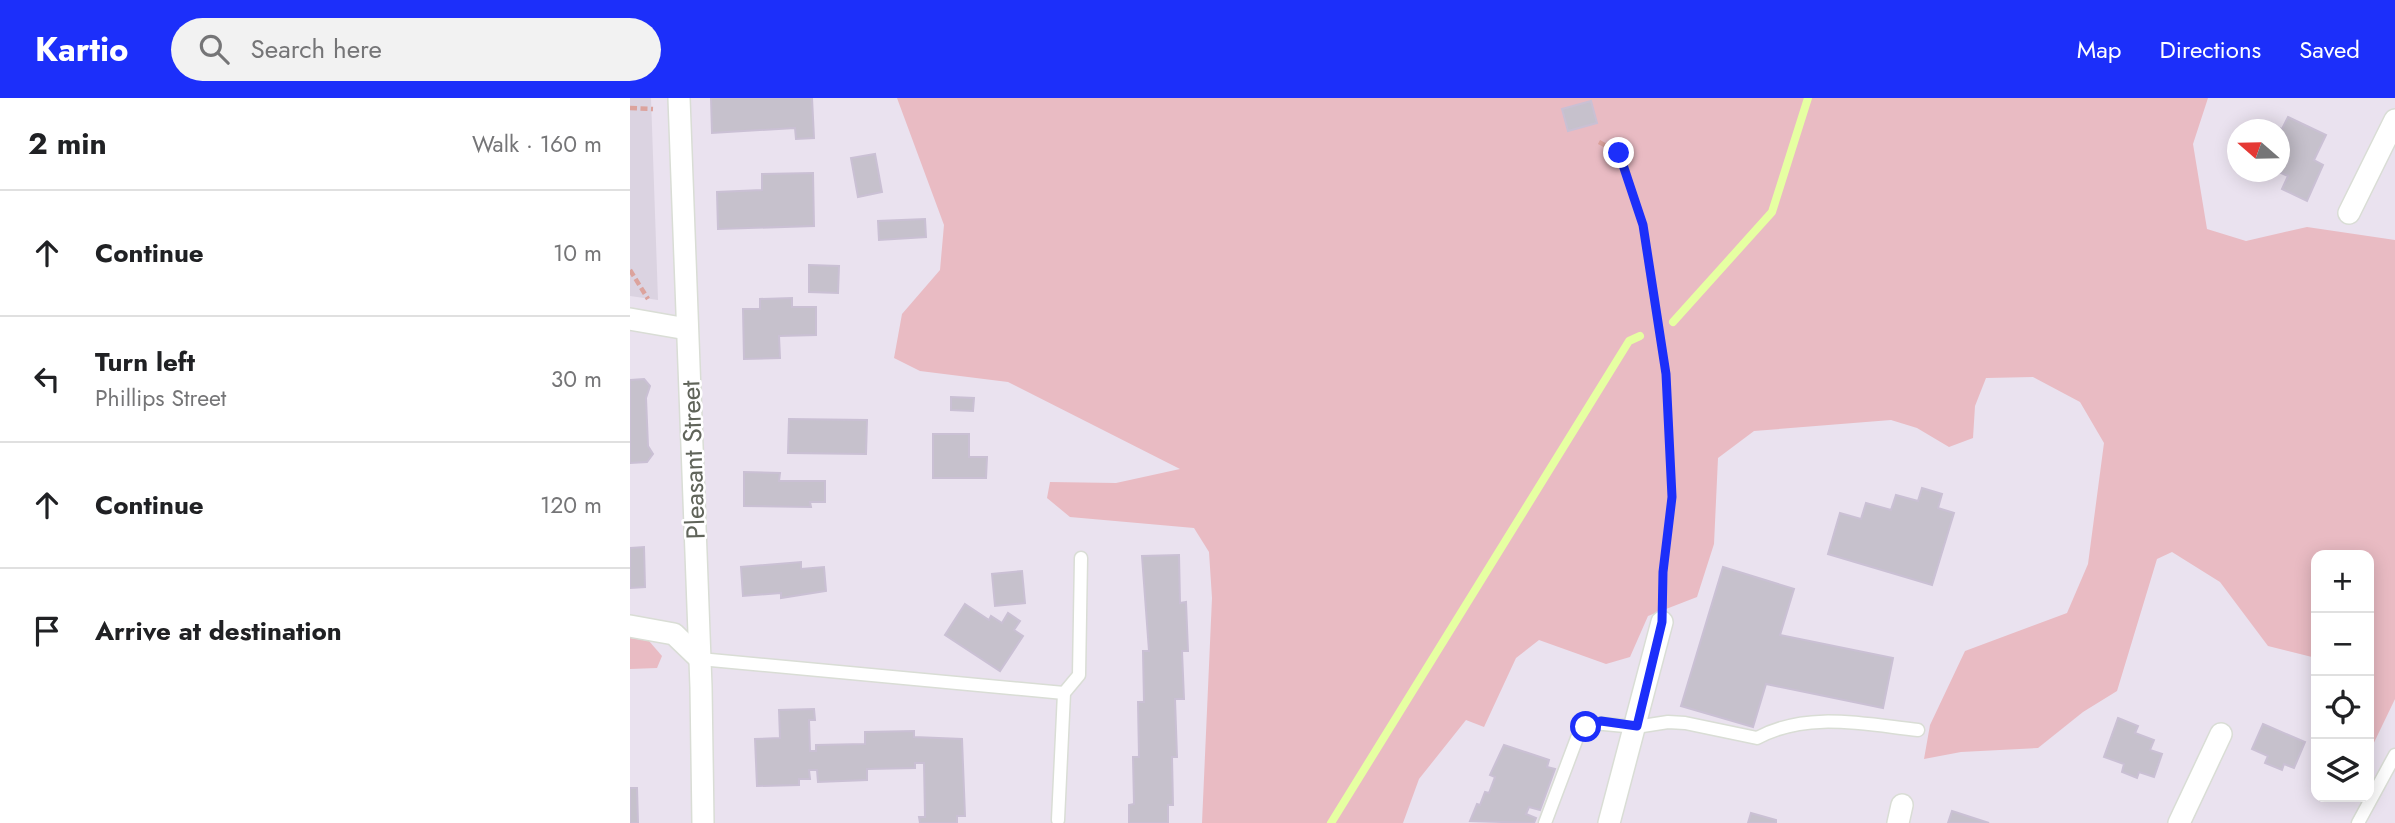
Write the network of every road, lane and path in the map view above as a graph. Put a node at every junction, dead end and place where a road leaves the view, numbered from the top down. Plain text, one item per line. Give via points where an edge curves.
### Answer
1 (679, 98) edge
2 (630, 108) edge
3 (653, 109) dead end
4 (2395, 120) edge
5 (1599, 142) dead end
6 (2350, 213) dead end
7 (630, 270) edge
8 (648, 300) dead end
9 (630, 318) edge
10 (687, 329) junction
11 (1080, 558) dead end
12 (1662, 622) joint
13 (630, 626) edge
14 (700, 659) junction
15 (1063, 693) junction
16 (1636, 727) junction
17 (1918, 730) dead end
18 (2221, 734) dead end
19 (2395, 755) edge
20 (1058, 820) dead end
21 (703, 823) edge
22 (1545, 823) edge
23 (1609, 823) edge
24 (2179, 823) edge
25 (2358, 823) edge

1 - 10 street, Pleasant Street
2 - 3 path
4 - 6 street
5 - 12 path via 1619,153 1627,169 1643,225 1666,374 1672,497
7 - 8 path
9 - 10 street
10 - 14 street, Pleasant Street
11 - 15 lane via 1079,675
12 - 16 street
13 - 14 street via 674,634
14 - 15 lane
14 - 21 street, Pleasant Street
15 - 20 lane
16 - 17 lane via 1685,723 1757,738 1802,721
16 - 22 lane via 1601,721 1586,727 1577,738
16 - 23 street
18 - 24 street
19 - 25 lane

